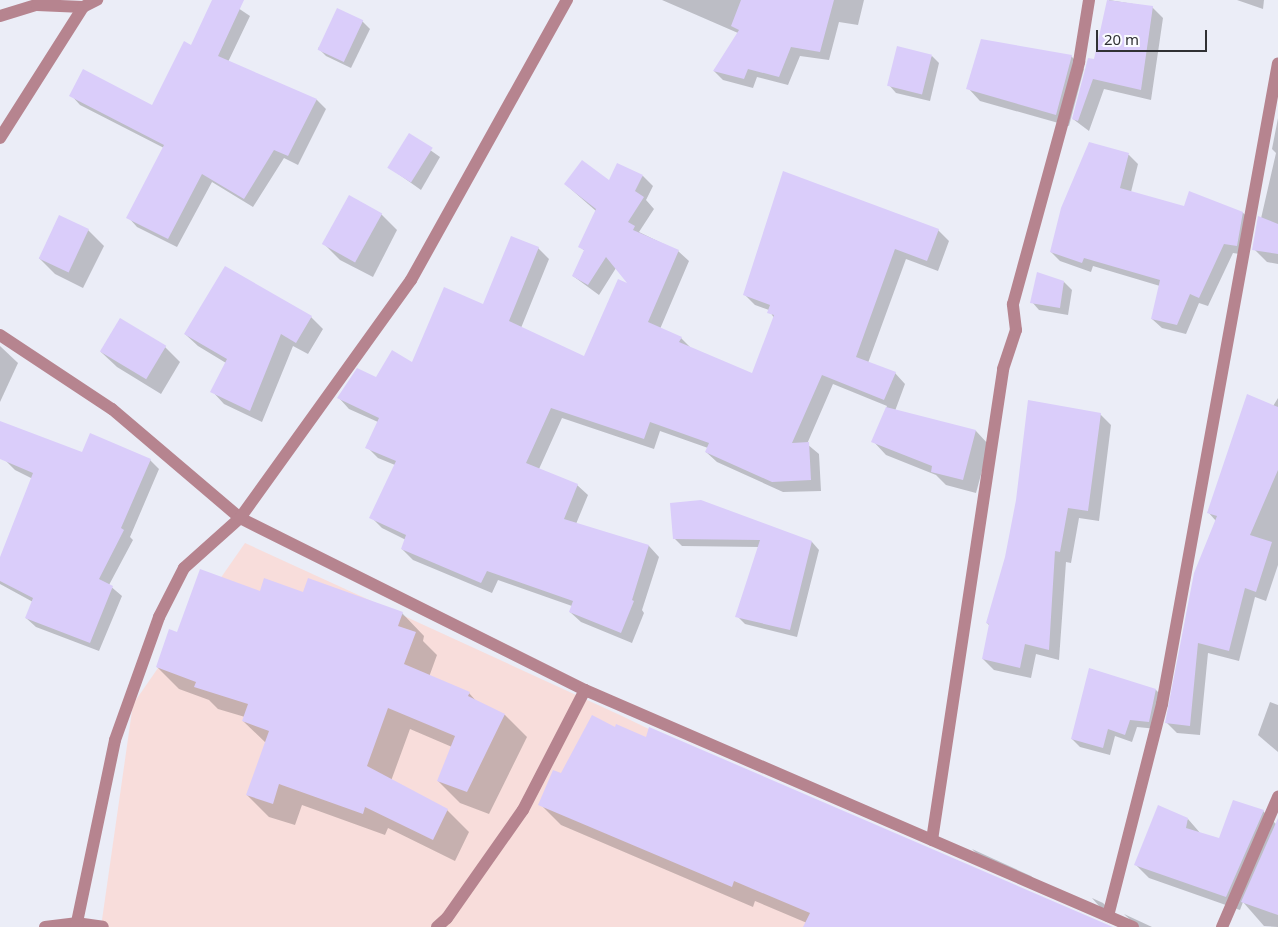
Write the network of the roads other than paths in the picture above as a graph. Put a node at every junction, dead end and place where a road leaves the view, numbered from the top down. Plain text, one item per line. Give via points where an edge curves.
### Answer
1 (97, 0) edge
2 (567, 0) edge
3 (1089, 0) edge
4 (34, 3) edge
5 (83, 7) junction
6 (0, 16) edge
7 (1278, 64) edge
8 (0, 138) edge
9 (0, 335) edge
10 (240, 518) junction
11 (585, 690) junction
12 (1278, 797) edge
13 (932, 840) junction
14 (1108, 916) junction
15 (76, 925) edge
16 (45, 927) edge
17 (103, 927) edge
18 (437, 927) edge
19 (1133, 927) edge
20 (1222, 927) edge

1 - 5 street
2 - 10 street via 411,280
3 - 13 street via 1079,62 1013,304 1016,330 1003,370
4 - 5 street
4 - 6 street
5 - 8 street
7 - 14 street via 1162,704
9 - 10 street via 112,409
10 - 11 street
10 - 15 street via 184,568 159,617 115,740
11 - 13 street
11 - 18 street via 523,810 447,918
12 - 20 street
13 - 14 street
14 - 19 street
15 - 16 street
15 - 17 street

